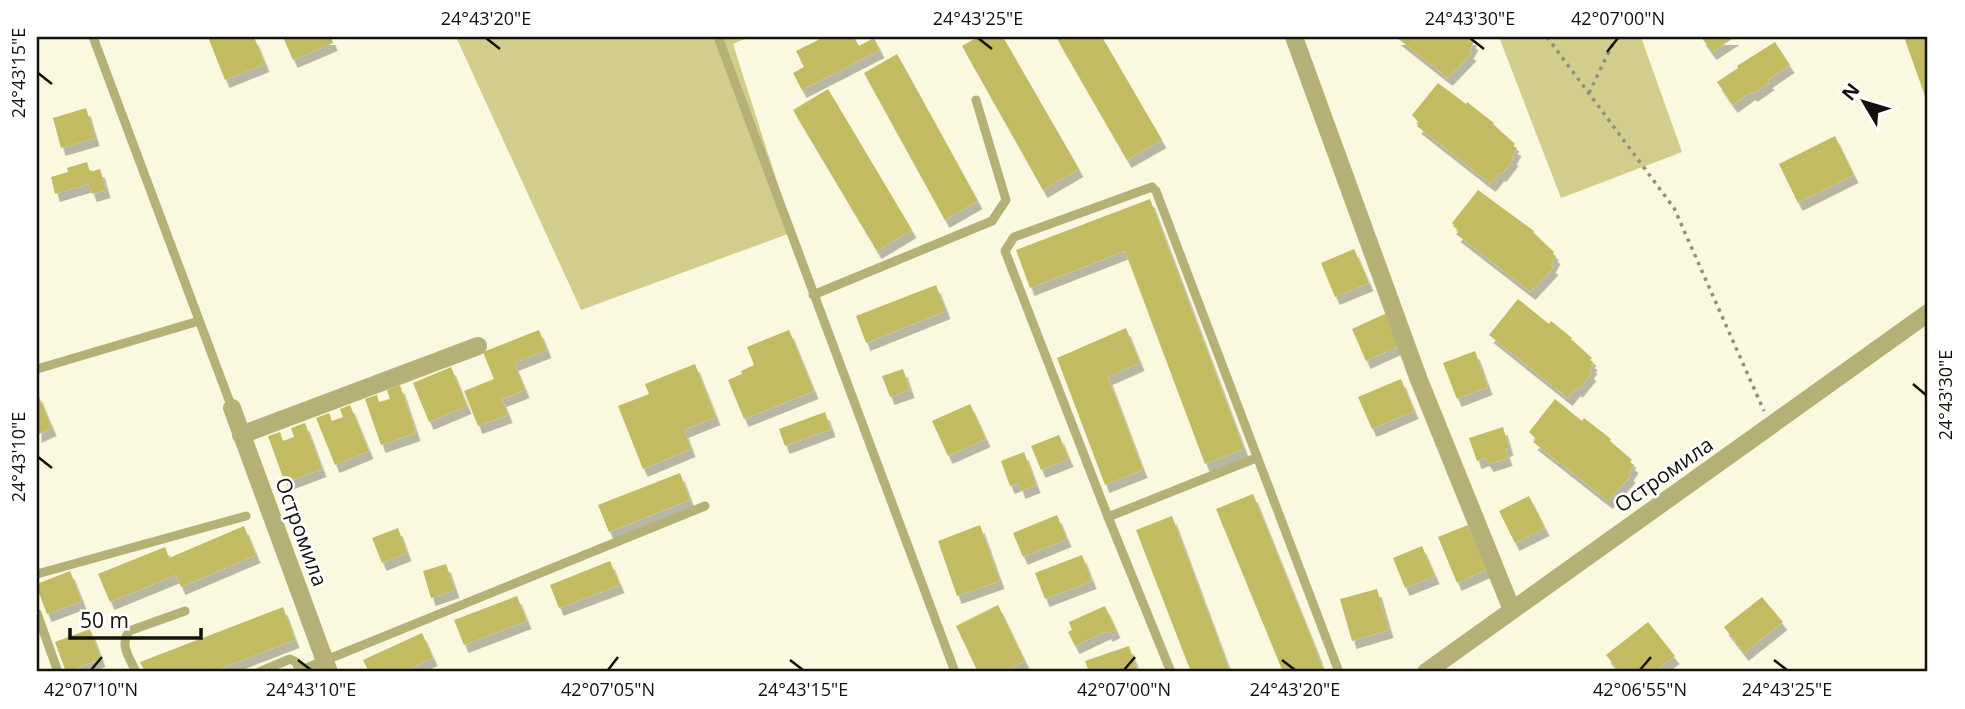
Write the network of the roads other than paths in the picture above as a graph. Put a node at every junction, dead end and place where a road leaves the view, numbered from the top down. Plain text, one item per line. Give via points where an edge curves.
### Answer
1 (93, 37) edge
2 (718, 37) edge
3 (1294, 37) edge
4 (976, 100) dead end
5 (813, 295) junction
6 (1928, 313) edge
7 (199, 321) junction
8 (478, 346) dead end
9 (37, 369) edge
10 (232, 408) joint
11 (241, 435) junction
12 (1256, 458) junction
13 (705, 506) dead end
14 (246, 516) dead end
15 (1108, 516) junction
16 (37, 574) edge
17 (1512, 610) junction
18 (185, 611) dead end
19 (37, 613) edge
20 (327, 666) edge
21 (58, 672) edge
22 (136, 672) edge
23 (259, 672) edge
24 (300, 672) edge
25 (955, 672) edge
26 (1171, 672) edge
27 (1339, 672) edge
28 (1426, 672) edge

1 - 7 lane
2 - 5 lane
3 - 17 street via 1419,380
4 - 5 lane via 1006,200 992,221
5 - 25 lane
6 - 17 street, Остромила
7 - 9 lane
7 - 10 lane
8 - 11 street
10 - 11 street, Остромила
11 - 20 street, Остромила
12 - 15 lane
12 - 15 lane via 1152,187 1014,237 1005,251
12 - 27 lane
13 - 20 lane
14 - 16 lane
15 - 26 lane
17 - 28 street, Остромила
18 - 22 lane via 130,631 124,644
19 - 21 lane
20 - 24 lane
23 - 24 lane via 290,659

